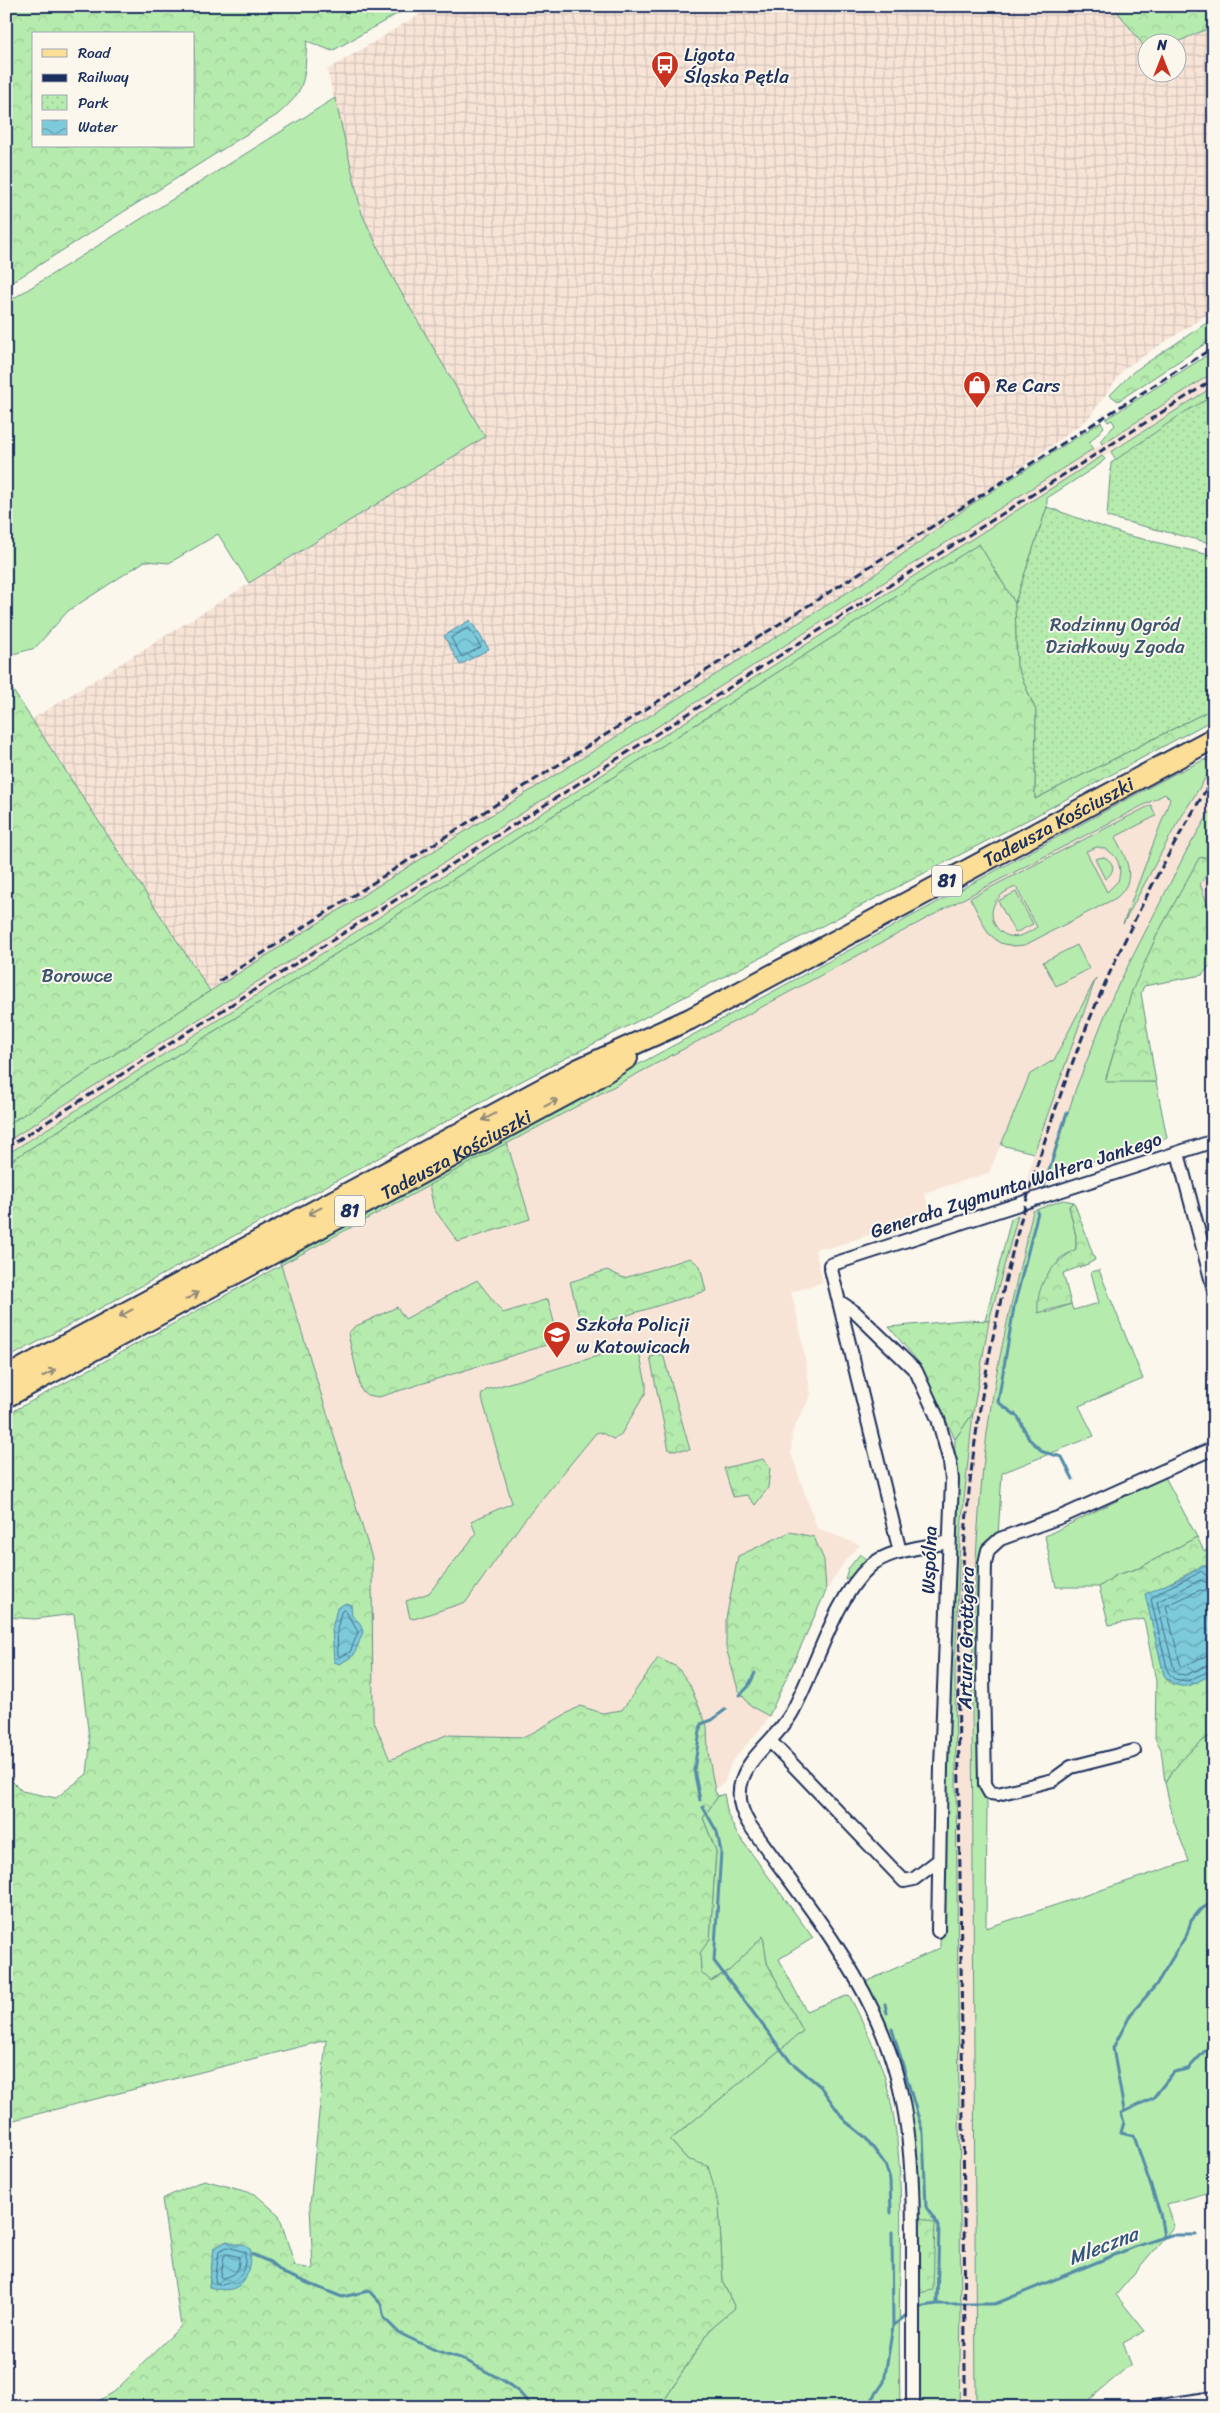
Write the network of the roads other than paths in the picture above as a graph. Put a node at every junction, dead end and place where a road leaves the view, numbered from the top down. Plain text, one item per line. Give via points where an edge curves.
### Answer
1 (1209, 741) edge
2 (690, 1019) junction
3 (1214, 1141) edge
4 (1178, 1153) junction
5 (830, 1265) joint
6 (1214, 1290) edge
7 (840, 1302) junction
8 (6, 1377) edge
9 (6, 1396) edge
10 (1214, 1448) edge
11 (948, 1542) junction
12 (900, 1552) junction
13 (771, 1742) junction
14 (1134, 1751) dead end
15 (939, 1860) junction
16 (938, 1931) dead end
17 (1214, 2398) edge
18 (913, 2407) edge
19 (1154, 2407) edge

1 - 2 main road, Tadeusza Kościuszki / 81
2 -> 8 main road, Tadeusza Kościuszki / 81 via 580,1068
9 -> 2 main road, Tadeusza Kościuszki / 81 via 588,1083
3 - 4 street, Generała Zygmunta Waltera Jankego
4 - 5 street, Generała Zygmunta Waltera Jankego
4 - 6 street
5 - 7 street, Wspólna
7 - 11 street, Wspólna via 856,1313 916,1371 938,1419 952,1480
7 - 12 street, Wspólna
10 - 14 street, Artura Grottgera via 1063,1516 1000,1539 988,1550 983,1674 985,1784 990,1793 998,1794 1053,1780 1071,1767
11 - 12 street
11 - 15 street, Wspólna
12 - 13 street, Wspólna via 876,1562 853,1588 792,1712
13 - 15 street via 904,1881 914,1879
13 - 18 street, Wspólna via 750,1765 740,1787 740,1801 746,1818 854,1976 892,2057 902,2094 911,2148
15 - 16 street, Wspólna
17 - 19 street

